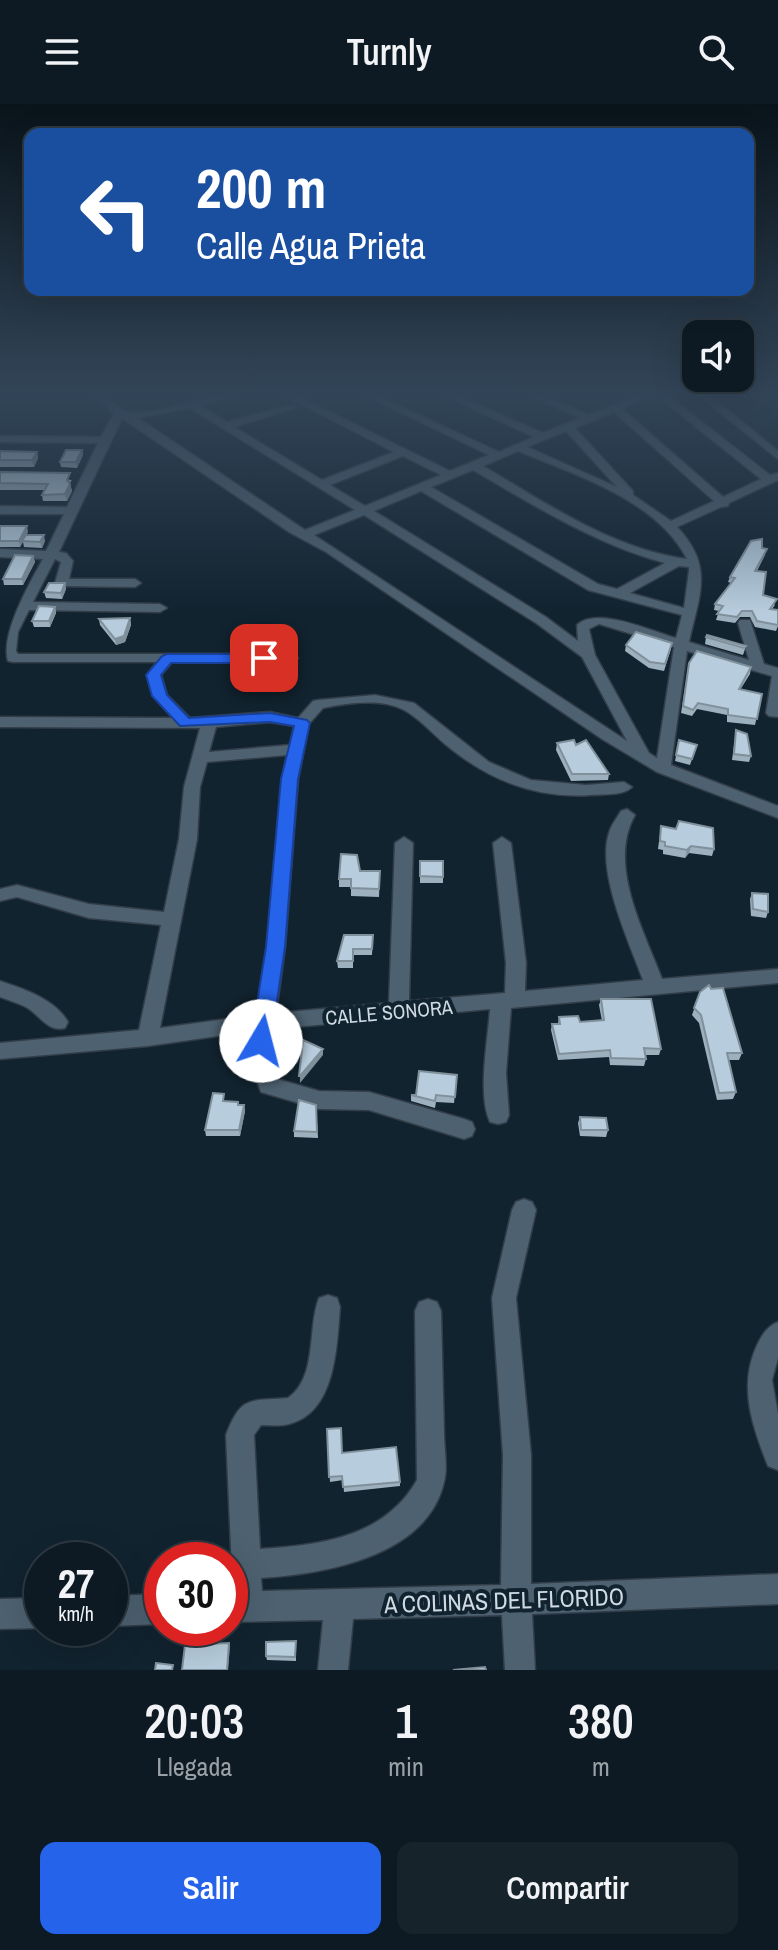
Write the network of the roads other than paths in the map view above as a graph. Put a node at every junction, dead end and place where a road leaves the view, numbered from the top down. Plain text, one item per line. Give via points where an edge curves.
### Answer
1 (86, 467) edge
2 (204, 467) edge
3 (294, 467) edge
4 (365, 467) edge
5 (434, 467) edge
6 (468, 467) edge
7 (477, 467) edge
8 (563, 467) edge
9 (605, 467) edge
10 (682, 467) edge
11 (449, 475) junction
12 (773, 478) edge
13 (322, 484) junction
14 (421, 486) junction
15 (634, 498) junction
16 (724, 504) junction
17 (363, 509) junction
18 (0, 510) edge
19 (72, 511) junction
20 (669, 526) junction
21 (304, 535) junction
22 (0, 553) edge
23 (51, 555) junction
24 (675, 563) junction
25 (695, 564) junction
26 (135, 583) dead end
27 (616, 595) junction
28 (24, 605) junction
29 (160, 608) dead end
30 (689, 613) junction
31 (745, 623) dead end
32 (681, 645) junction
33 (291, 658) dead end
34 (167, 659) junction
35 (590, 659) junction
36 (758, 667) junction
37 (778, 676) edge
38 (774, 713) dead end
39 (0, 722) edge
40 (185, 722) junction
41 (209, 723) junction
42 (302, 723) junction
43 (295, 749) junction
44 (642, 755) junction
45 (199, 758) junction
46 (663, 768) junction
47 (624, 787) dead end
48 (778, 812) edge
49 (627, 815) dead end
50 (404, 843) dead end
51 (502, 843) dead end
52 (0, 895) edge
53 (172, 919) junction
54 (778, 976) edge
55 (655, 986) junction
56 (0, 989) edge
57 (508, 1001) junction
58 (399, 1012) junction
59 (58, 1022) dead end
60 (263, 1022) junction
61 (148, 1038) junction
62 (0, 1051) edge
63 (498, 1115) dead end
64 (464, 1129) dead end
65 (524, 1210) dead end
66 (328, 1307) dead end
67 (428, 1311) dead end
68 (778, 1335) edge
69 (778, 1456) edge
70 (245, 1542) edge
71 (248, 1564) edge
72 (778, 1589) edge
73 (516, 1600) junction
74 (339, 1606) junction
75 (248, 1607) edge
76 (24, 1613) edge
77 (0, 1614) edge
78 (333, 1670) edge
79 (520, 1670) edge

1 - 19 street
2 - 21 street
3 - 13 street
4 - 13 street
5 - 11 street
6 - 11 street
7 - 24 street via 634,553
8 - 15 street
9 - 15 street
10 - 16 street
11 - 14 street
12 - 16 street
13 - 17 street
14 - 17 street
14 - 27 street via 551,565
15 - 20 street
16 - 20 street
17 - 21 street
17 - 35 street via 541,620
18 - 19 street
19 - 23 street
20 - 25 street
21 - 44 street
22 - 23 street
23 - 26 street via 67,561 61,583
23 - 28 street
24 - 25 street
24 - 27 street
25 - 30 street
27 - 30 street
28 - 29 street
28 - 34 street via 9,639 13,658
30 - 32 street
31 - 36 street
32 - 35 street via 608,621
32 - 36 street
32 - 46 street
33 - 34 street
34 - 40 street via 154,675 160,696
35 - 44 street
36 - 37 street
37 - 38 street
39 - 40 street
40 - 41 street
41 - 42 street via 270,717
41 - 45 street
42 - 43 street
42 - 47 street via 318,704 392,701 409,706 491,773 518,784 582,792
43 - 45 street
43 - 60 street via 276,947
44 - 46 street
45 - 53 street
46 - 48 street
49 - 55 street via 616,837 617,866
50 - 58 street
51 - 57 street via 516,963
52 - 53 street via 17,891 89,911
53 - 61 street
54 - 55 street, CALLE SONORA
55 - 57 street, CALLE SONORA
56 - 59 street via 34,1002
57 - 58 street, CALLE SONORA
57 - 63 street via 495,1073
58 - 60 street, CALLE SONORA
60 - 61 street, CALLE SONORA
60 - 64 street via 259,1059 269,1086 319,1100 369,1101
61 - 62 street, CALLE SONORA
65 - 73 street via 504,1298 517,1455
66 - 70 street via 322,1358 309,1399 292,1411 255,1412 240,1435
67 - 71 street via 431,1481 423,1502 410,1516 349,1553
68 - 69 street via 757,1372
72 - 73 street, A COLINAS DEL FLORIDO
73 - 74 street, A COLINAS DEL FLORIDO
73 - 79 street
74 - 75 street, A COLINAS DEL FLORIDO
74 - 78 street
76 - 77 street

